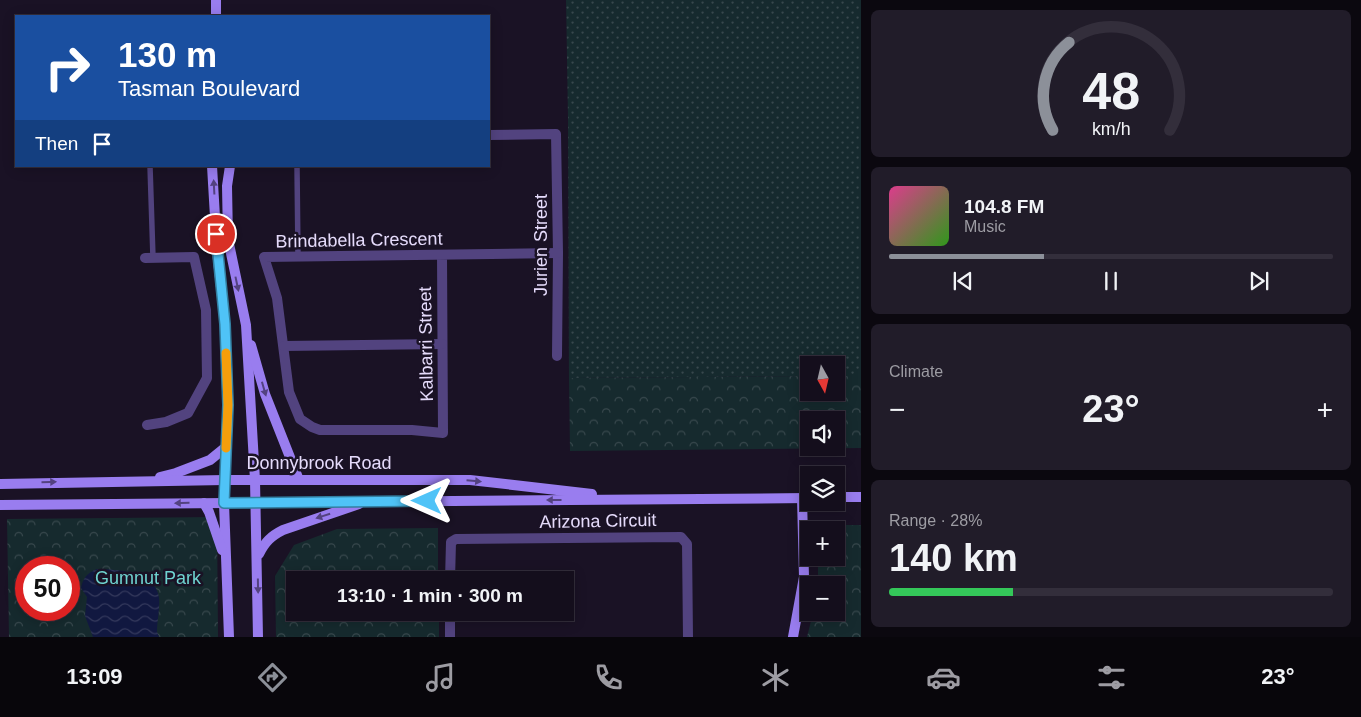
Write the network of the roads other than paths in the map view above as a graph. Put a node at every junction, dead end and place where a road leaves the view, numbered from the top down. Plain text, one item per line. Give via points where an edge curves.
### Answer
1 (216, 0) edge
2 (216, 15) edge
3 (490, 135) edge
4 (150, 167) edge
5 (212, 167) edge
6 (230, 167) edge
7 (297, 167) edge
8 (558, 253) junction
9 (442, 255) junction
10 (298, 257) junction
11 (149, 258) joint
12 (246, 325) junction
13 (442, 344) junction
14 (284, 346) junction
15 (557, 356) dead end
16 (147, 425) dead end
17 (443, 433) joint
18 (226, 447) junction
19 (225, 480) junction
20 (255, 480) junction
21 (299, 480) junction
22 (145, 481) junction
23 (0, 484) edge
24 (861, 497) edge
25 (800, 498) edge
26 (845, 498) edge
27 (638, 499) junction
28 (369, 501) junction
29 (256, 502) junction
30 (204, 503) junction
31 (224, 503) junction
32 (0, 505) edge
33 (806, 511) edge
34 (258, 557) junction
35 (225, 561) junction
36 (450, 571) edge
37 (450, 621) edge
38 (229, 637) edge
39 (258, 637) edge
40 (450, 637) edge
41 (688, 637) edge
42 (793, 637) edge

1 - 2 main road
3 - 8 street, Jurien Street via 556,134
4 - 11 lane
18 -> 5 main road via 225,324
6 -> 12 main road via 228,239
7 - 10 lane
8 - 9 street, Brindabella Crescent
8 - 15 street, Jurien Street
9 - 10 street, Brindabella Crescent
9 - 13 street, Kalbarri Street
10 - 14 street, Brindabella Crescent via 264,257 277,298
11 - 16 street via 194,257 206,310 207,378 188,413
12 - 20 main road
12 -> 21 main road via 265,394
13 - 14 street
13 - 17 street, Kalbarri Street
14 - 17 street, Brindabella Crescent via 289,392 300,419 312,428
18 - 19 main road
18 - 22 main road via 210,460
19 - 20 main road, Donnybrook Road
19 - 22 main road, Donnybrook Road
19 - 31 main road
20 - 21 main road, Donnybrook Road
20 - 29 main road
21 -> 27 main road, Donnybrook Road via 470,480
23 -> 22 main road, Donnybrook Road
24 - 26 main road
25 - 27 main road, Donnybrook Road
27 -> 28 main road, Donnybrook Road
28 - 29 main road, Donnybrook Road
28 -> 34 main road via 282,530 264,544
29 - 31 main road, Donnybrook Road
29 - 34 main road
30 - 31 main road, Donnybrook Road
30 -> 32 main road, Donnybrook Road
30 - 35 main road
31 - 35 main road
33 - 42 main road via 804,578
34 -> 39 main road
35 - 38 main road
36 - 41 street, Arizona Circuit via 451,542 456,539 681,537 687,544
37 - 40 street

